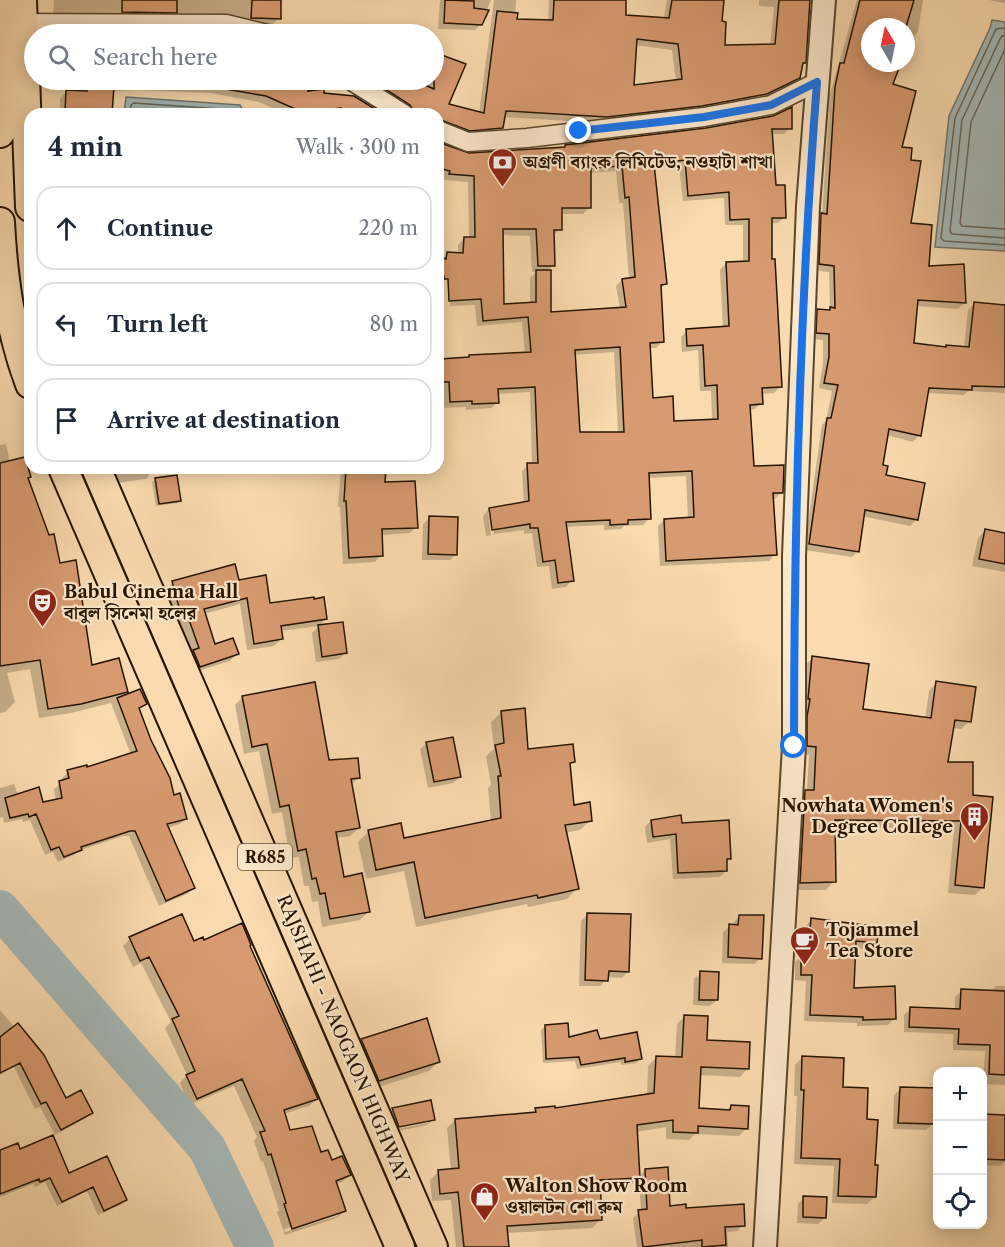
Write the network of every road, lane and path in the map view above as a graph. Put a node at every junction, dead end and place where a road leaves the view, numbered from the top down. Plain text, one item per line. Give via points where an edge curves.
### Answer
1 (824, 0) edge
2 (15, 12) edge
3 (226, 24) edge
4 (817, 82) junction
5 (366, 90) edge
6 (394, 108) edge
7 (24, 129) edge
8 (444, 132) edge
9 (0, 134) edge
10 (0, 222) edge
11 (24, 368) edge
12 (66, 474) edge
13 (99, 474) edge
14 (400, 1247) edge
15 (433, 1247) edge
16 (765, 1247) edge

1 - 4 street
2 - 3 street
2 - 7 main road
2 - 9 main road
4 - 8 street via 771,105 704,117 468,142
4 - 16 street via 794,556 794,746
5 - 6 street
10 - 11 main road via 3,272
12 - 14 main road, RAJSHAHI - NAOGAON HIGHWAY / R685
13 - 15 main road, RAJSHAHI - NAOGAON HIGHWAY / R685

